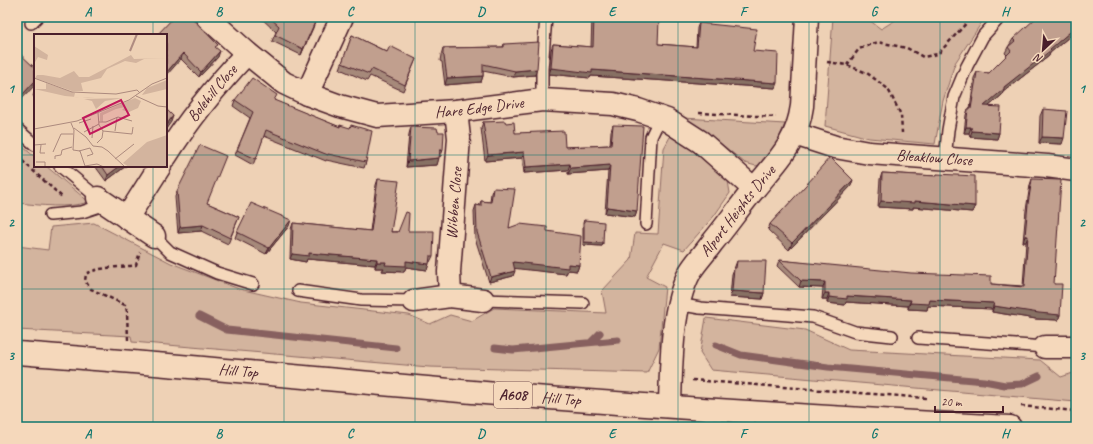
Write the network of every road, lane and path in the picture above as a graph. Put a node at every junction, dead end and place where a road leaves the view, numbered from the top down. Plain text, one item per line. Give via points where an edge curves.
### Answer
1 (207, 17) edge
2 (342, 17) edge
3 (546, 17) edge
4 (807, 17) edge
5 (972, 17) edge
6 (1000, 17) edge
7 (247, 53) junction
8 (827, 61) dead end
9 (847, 65) junction
10 (307, 94) junction
11 (542, 100) junction
12 (802, 106) junction
13 (456, 111) junction
14 (696, 112) dead end
15 (660, 118) junction
16 (17, 129) edge
17 (795, 134) junction
18 (34, 144) edge
19 (167, 154) edge
20 (17, 156) edge
21 (901, 156) junction
22 (945, 159) junction
23 (61, 167) edge
24 (159, 167) edge
25 (1076, 170) edge
26 (754, 189) junction
27 (102, 201) junction
28 (70, 213) junction
29 (50, 214) dead end
30 (127, 218) junction
31 (646, 224) dead end
32 (154, 236) junction
33 (253, 284) dead end
34 (298, 291) dead end
35 (450, 296) junction
36 (483, 300) joint
37 (414, 301) joint
38 (583, 304) dead end
39 (678, 304) junction
40 (892, 336) dead end
41 (918, 338) dead end
42 (1045, 347) joint
43 (1076, 347) edge
44 (17, 353) edge
45 (128, 361) junction
46 (720, 382) dead end
47 (929, 398) dead end
48 (670, 406) junction
49 (1014, 406) dead end
50 (1076, 411) edge
51 (1010, 427) edge

1 - 7 street, Hare Edge Drive
2 - 10 street
3 - 11 lane
4 - 12 street, Alport Heights Drive
5 - 9 path via 938,54 923,57 907,48 878,42 859,50
6 - 22 lane via 982,36 954,98
7 - 10 street, Hare Edge Drive via 284,83
7 - 19 street, Bolehill Close via 214,89
8 - 9 path
9 - 21 path via 867,73 888,89 901,116
10 - 13 street, Hare Edge Drive via 377,116
11 - 13 street, Hare Edge Drive
11 - 15 street, Hare Edge Drive via 613,104
12 - 14 path via 784,105 775,117
12 - 17 street, Alport Heights Drive
13 - 35 street, Wibben Close via 459,138 448,272
15 - 26 street, Hare Edge Drive via 701,142
15 - 31 lane via 651,137
16 - 18 lane
17 - 21 street, Bleaklow Close via 835,147
17 - 26 street, Alport Heights Drive via 784,154
20 - 28 path via 66,200
21 - 22 street, Bleaklow Close
22 - 25 street, Bleaklow Close
23 - 27 lane
24 - 30 street
26 - 39 street, Alport Heights Drive via 690,272
27 - 28 lane via 82,212
27 - 30 street
28 - 29 lane
30 - 32 street
32 - 33 lane via 170,252 218,273
32 - 45 path via 140,251 136,265 94,269 86,274 85,281 91,289 125,306 128,318
34 - 37 lane via 361,300
35 - 36 street
35 - 37 street
36 - 38 lane
39 - 40 lane via 813,317 855,332
39 - 48 street, Alport Heights Drive
41 - 42 lane
42 - 43 street
44 - 45 street, Hill Top / A608
45 - 48 street, Hill Top / A608 via 441,389
46 - 47 path
48 - 51 street, Hill Top / A608
49 - 50 path

